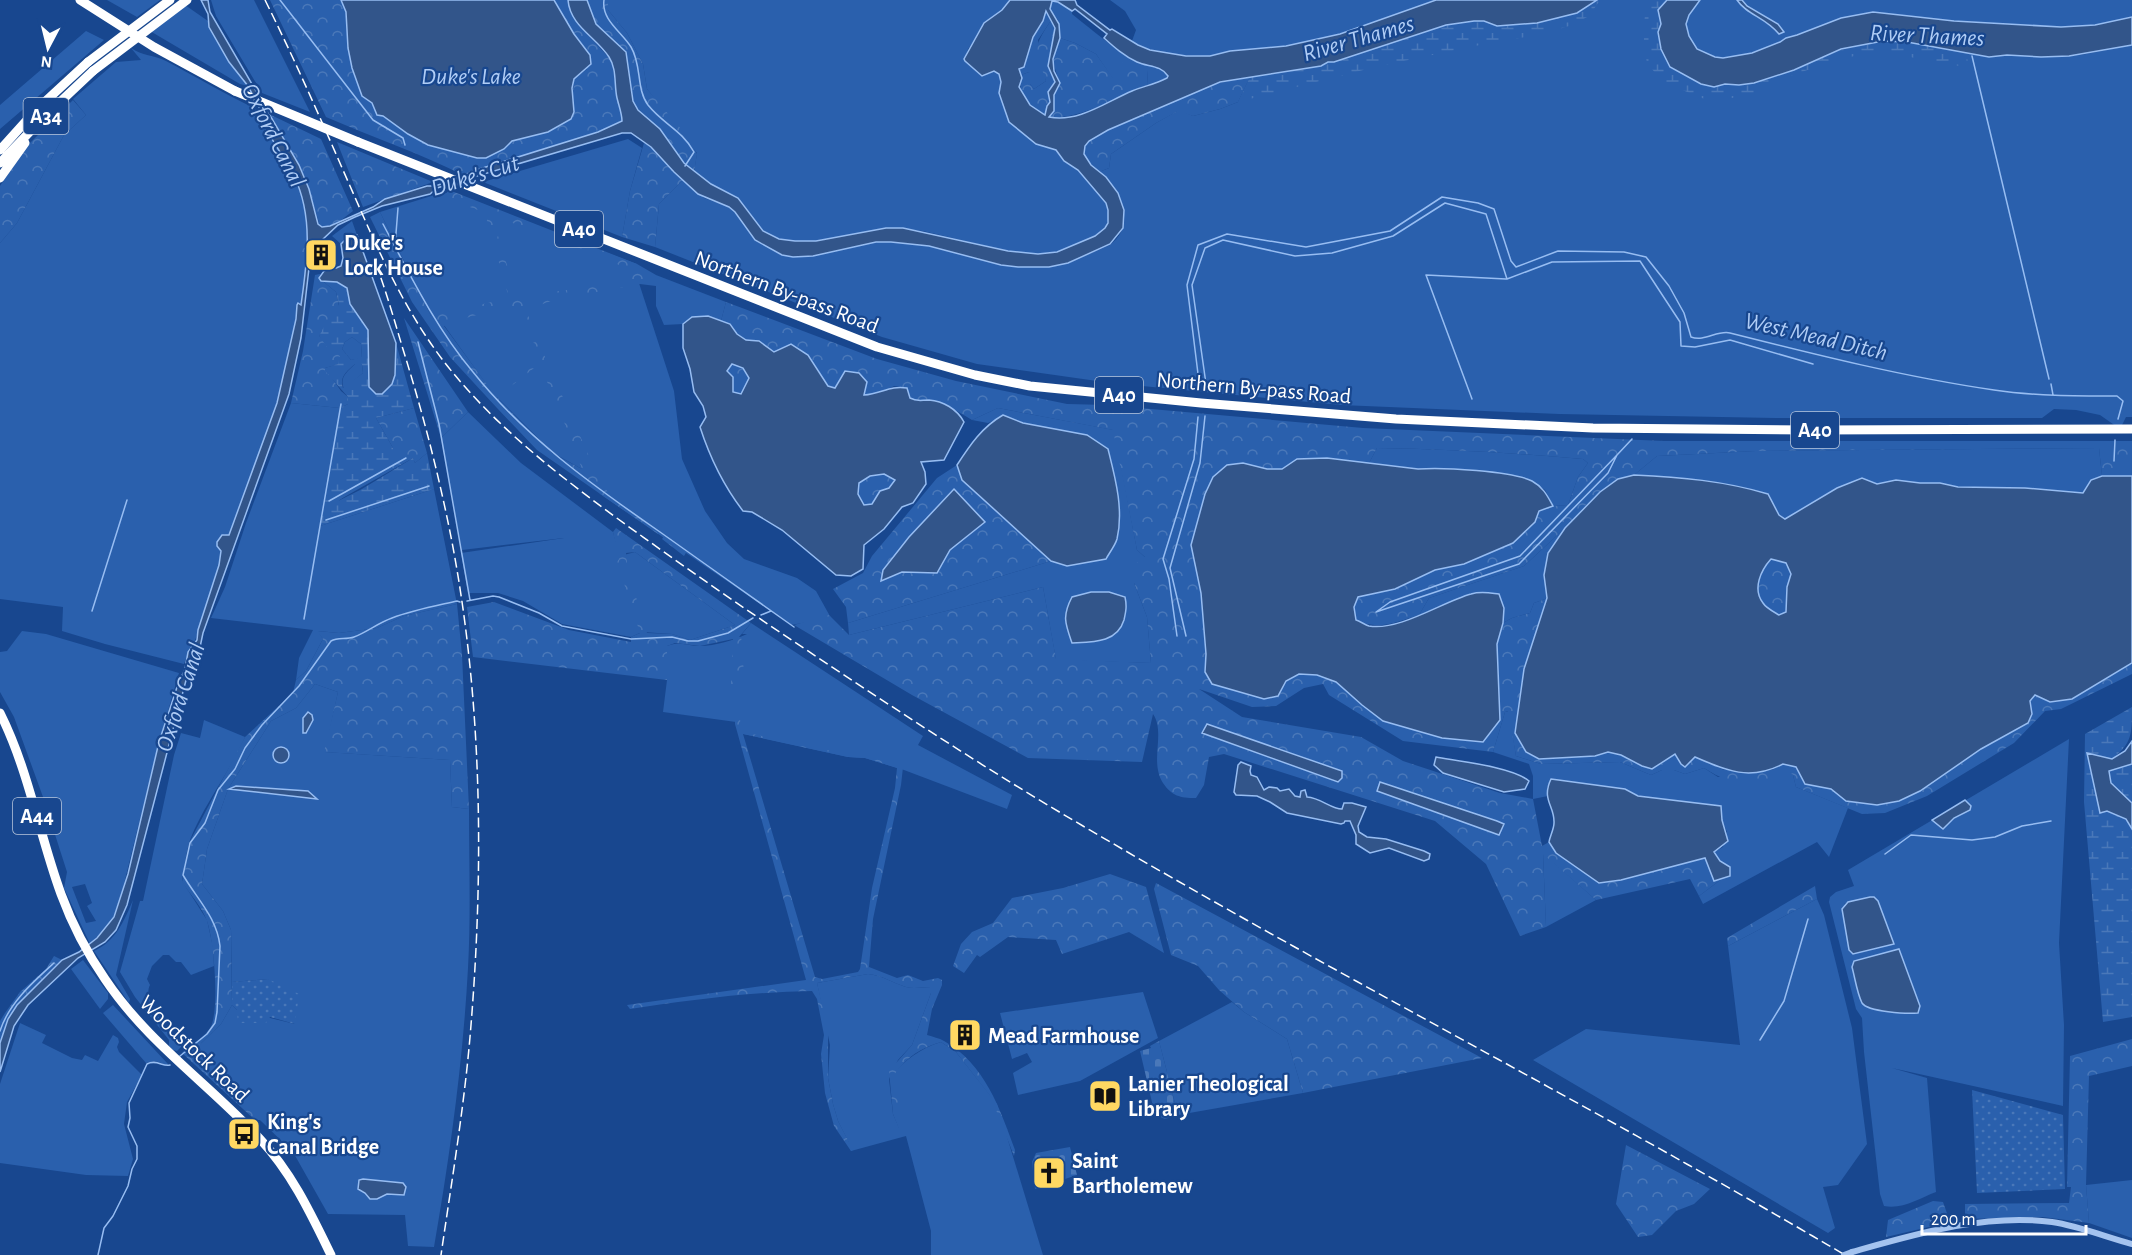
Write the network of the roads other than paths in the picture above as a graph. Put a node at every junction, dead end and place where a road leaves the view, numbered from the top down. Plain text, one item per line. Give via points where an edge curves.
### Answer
1 (80, 0) edge
2 (170, 0) edge
3 (187, 0) edge
4 (91, 66) junction
5 (36, 110) junction
6 (42, 119) junction
7 (0, 140) edge
8 (0, 150) edge
9 (0, 163) edge
10 (0, 178) edge
11 (2132, 429) edge
12 (0, 713) edge
13 (2132, 1244) edge
14 (331, 1255) edge
15 (1844, 1255) edge

1 - 11 highway, Northern By-pass Road / A40, bridge via 154,47 235,91 877,348 975,375 1030,386 1189,402 1396,419 1581,428
2 - 4 highway, A34, bridge
3 - 4 highway, A34, bridge
4 - 5 highway, A34
4 - 6 highway, A34
5 - 7 highway
5 - 8 highway, A34
6 - 9 highway, A34
6 - 10 highway
12 - 14 highway, Woodstock Road / A44 via 26,778 60,892 91,958 148,1034 241,1120 280,1163 308,1207
13 - 15 street, bridge via 2053,1222 2024,1220 1916,1234

